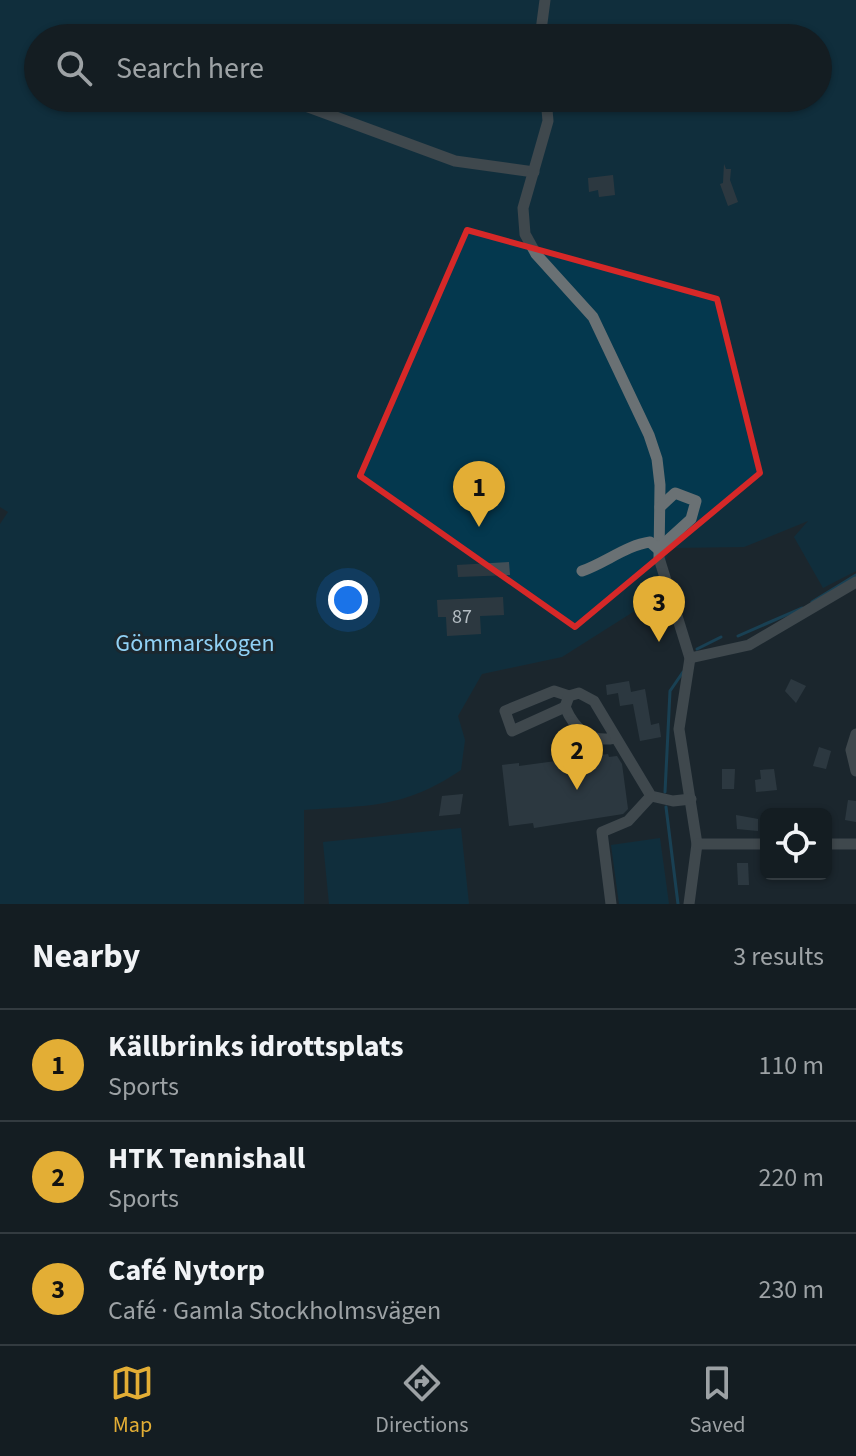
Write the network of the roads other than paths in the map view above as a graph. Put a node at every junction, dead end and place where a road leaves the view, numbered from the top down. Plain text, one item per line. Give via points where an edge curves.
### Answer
1 (545, 0) edge
2 (542, 24) edge
3 (322, 112) edge
4 (547, 112) edge
5 (534, 172) junction
6 (659, 508) junction
7 (658, 549) junction
8 (582, 571) dead end
9 (856, 582) edge
10 (690, 658) junction
11 (567, 701) junction
12 (856, 734) edge
13 (615, 738) junction
14 (856, 771) edge
15 (651, 796) junction
16 (691, 799) junction
17 (697, 844) junction
18 (760, 844) edge
19 (832, 844) edge
20 (856, 844) edge
21 (611, 904) edge
22 (689, 904) edge

1 - 2 street
3 - 5 street via 455,161
4 - 5 street
5 - 6 street via 523,208 525,234 536,254 586,307 605,340 654,448
6 - 7 street
6 - 7 street via 675,493 696,501 691,519
7 - 8 street via 650,542 640,543
7 - 10 street
9 - 10 street via 749,645
10 - 16 street via 679,729
11 - 11 street via 554,691 505,711 512,731
11 - 13 street via 592,740
11 - 13 street via 579,693 594,701
12 - 14 street via 851,750
13 - 15 street
15 - 16 street
15 - 21 street via 628,821 602,832
16 - 17 street
17 - 18 street
17 - 22 street
19 - 20 street

